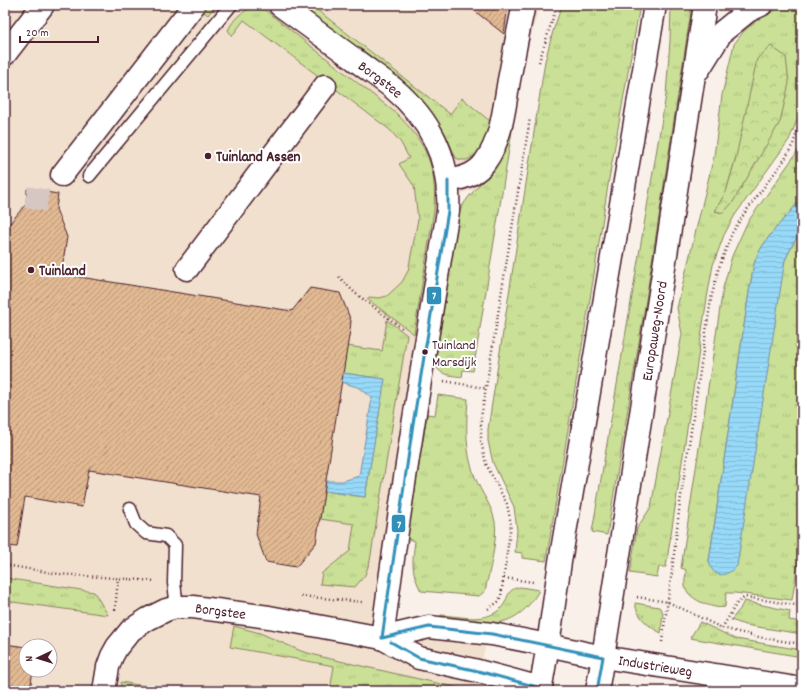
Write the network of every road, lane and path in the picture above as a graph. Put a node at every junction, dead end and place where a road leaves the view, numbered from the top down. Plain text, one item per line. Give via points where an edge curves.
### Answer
1 (43, 5) edge
2 (194, 5) edge
3 (231, 5) edge
4 (280, 5) edge
5 (524, 5) edge
6 (558, 5) edge
7 (655, 5) edge
8 (705, 5) edge
9 (761, 5) edge
10 (5, 54) edge
11 (538, 66) dead end
12 (694, 77) junction
13 (325, 86) dead end
14 (530, 113) dead end
15 (802, 118) edge
16 (62, 175) dead end
17 (89, 176) dead end
18 (448, 181) junction
19 (187, 269) dead end
20 (339, 277) dead end
21 (426, 345) junction
22 (420, 377) junction
23 (485, 388) junction
24 (130, 509) dead end
25 (5, 565) edge
26 (504, 578) junction
27 (174, 583) junction
28 (556, 585) junction
29 (613, 593) junction
30 (300, 596) dead end
31 (668, 602) junction
32 (386, 604) junction
33 (802, 606) edge
34 (177, 607) junction
35 (483, 610) dead end
36 (722, 628) junction
37 (382, 638) junction
38 (802, 644) edge
39 (548, 645) junction
40 (603, 657) junction
41 (802, 689) edge
42 (544, 690) edge
43 (104, 691) edge
44 (597, 691) edge

1 - 10 street
2 - 16 street
3 - 17 lane
4 - 18 street, Borgstee via 393,89 417,112 434,137
5 - 18 street via 500,127 492,150 484,164 470,174
6 - 11 path
7 - 28 street
8 - 12 street, Europaweg-Noord
9 - 12 street via 748,11 722,32
12 - 29 street, Europaweg-Noord
13 - 19 street
14 - 23 path
15 - 31 path via 785,159 732,233 718,270 711,299 680,503
18 - 21 street, Borgstee via 448,211
20 - 21 path via 355,293
21 - 22 street, Borgstee
22 - 23 path
22 - 32 street, Borgstee
23 - 26 path via 481,441 486,464 507,504 511,524
24 - 27 lane via 136,524 146,533 166,536 175,545
25 - 27 path via 59,574
26 - 28 path
26 - 35 path via 498,602
27 - 34 lane
28 - 39 street
29 - 31 path
29 - 40 street, Europaweg-Noord
30 - 32 path
31 - 36 path
32 - 37 street, Borgstee
33 - 36 path via 745,597 737,603
34 - 37 street, Borgstee via 269,617
34 - 43 street, Borgstee via 166,610 131,630 112,656
36 - 38 path
37 - 39 street, Borgstee via 429,627 492,634
37 - 42 street, Borgstee via 419,658 478,671
39 - 40 street
39 - 42 street
40 - 41 street, Industrieweg
40 - 44 street, Europaweg-Noord

